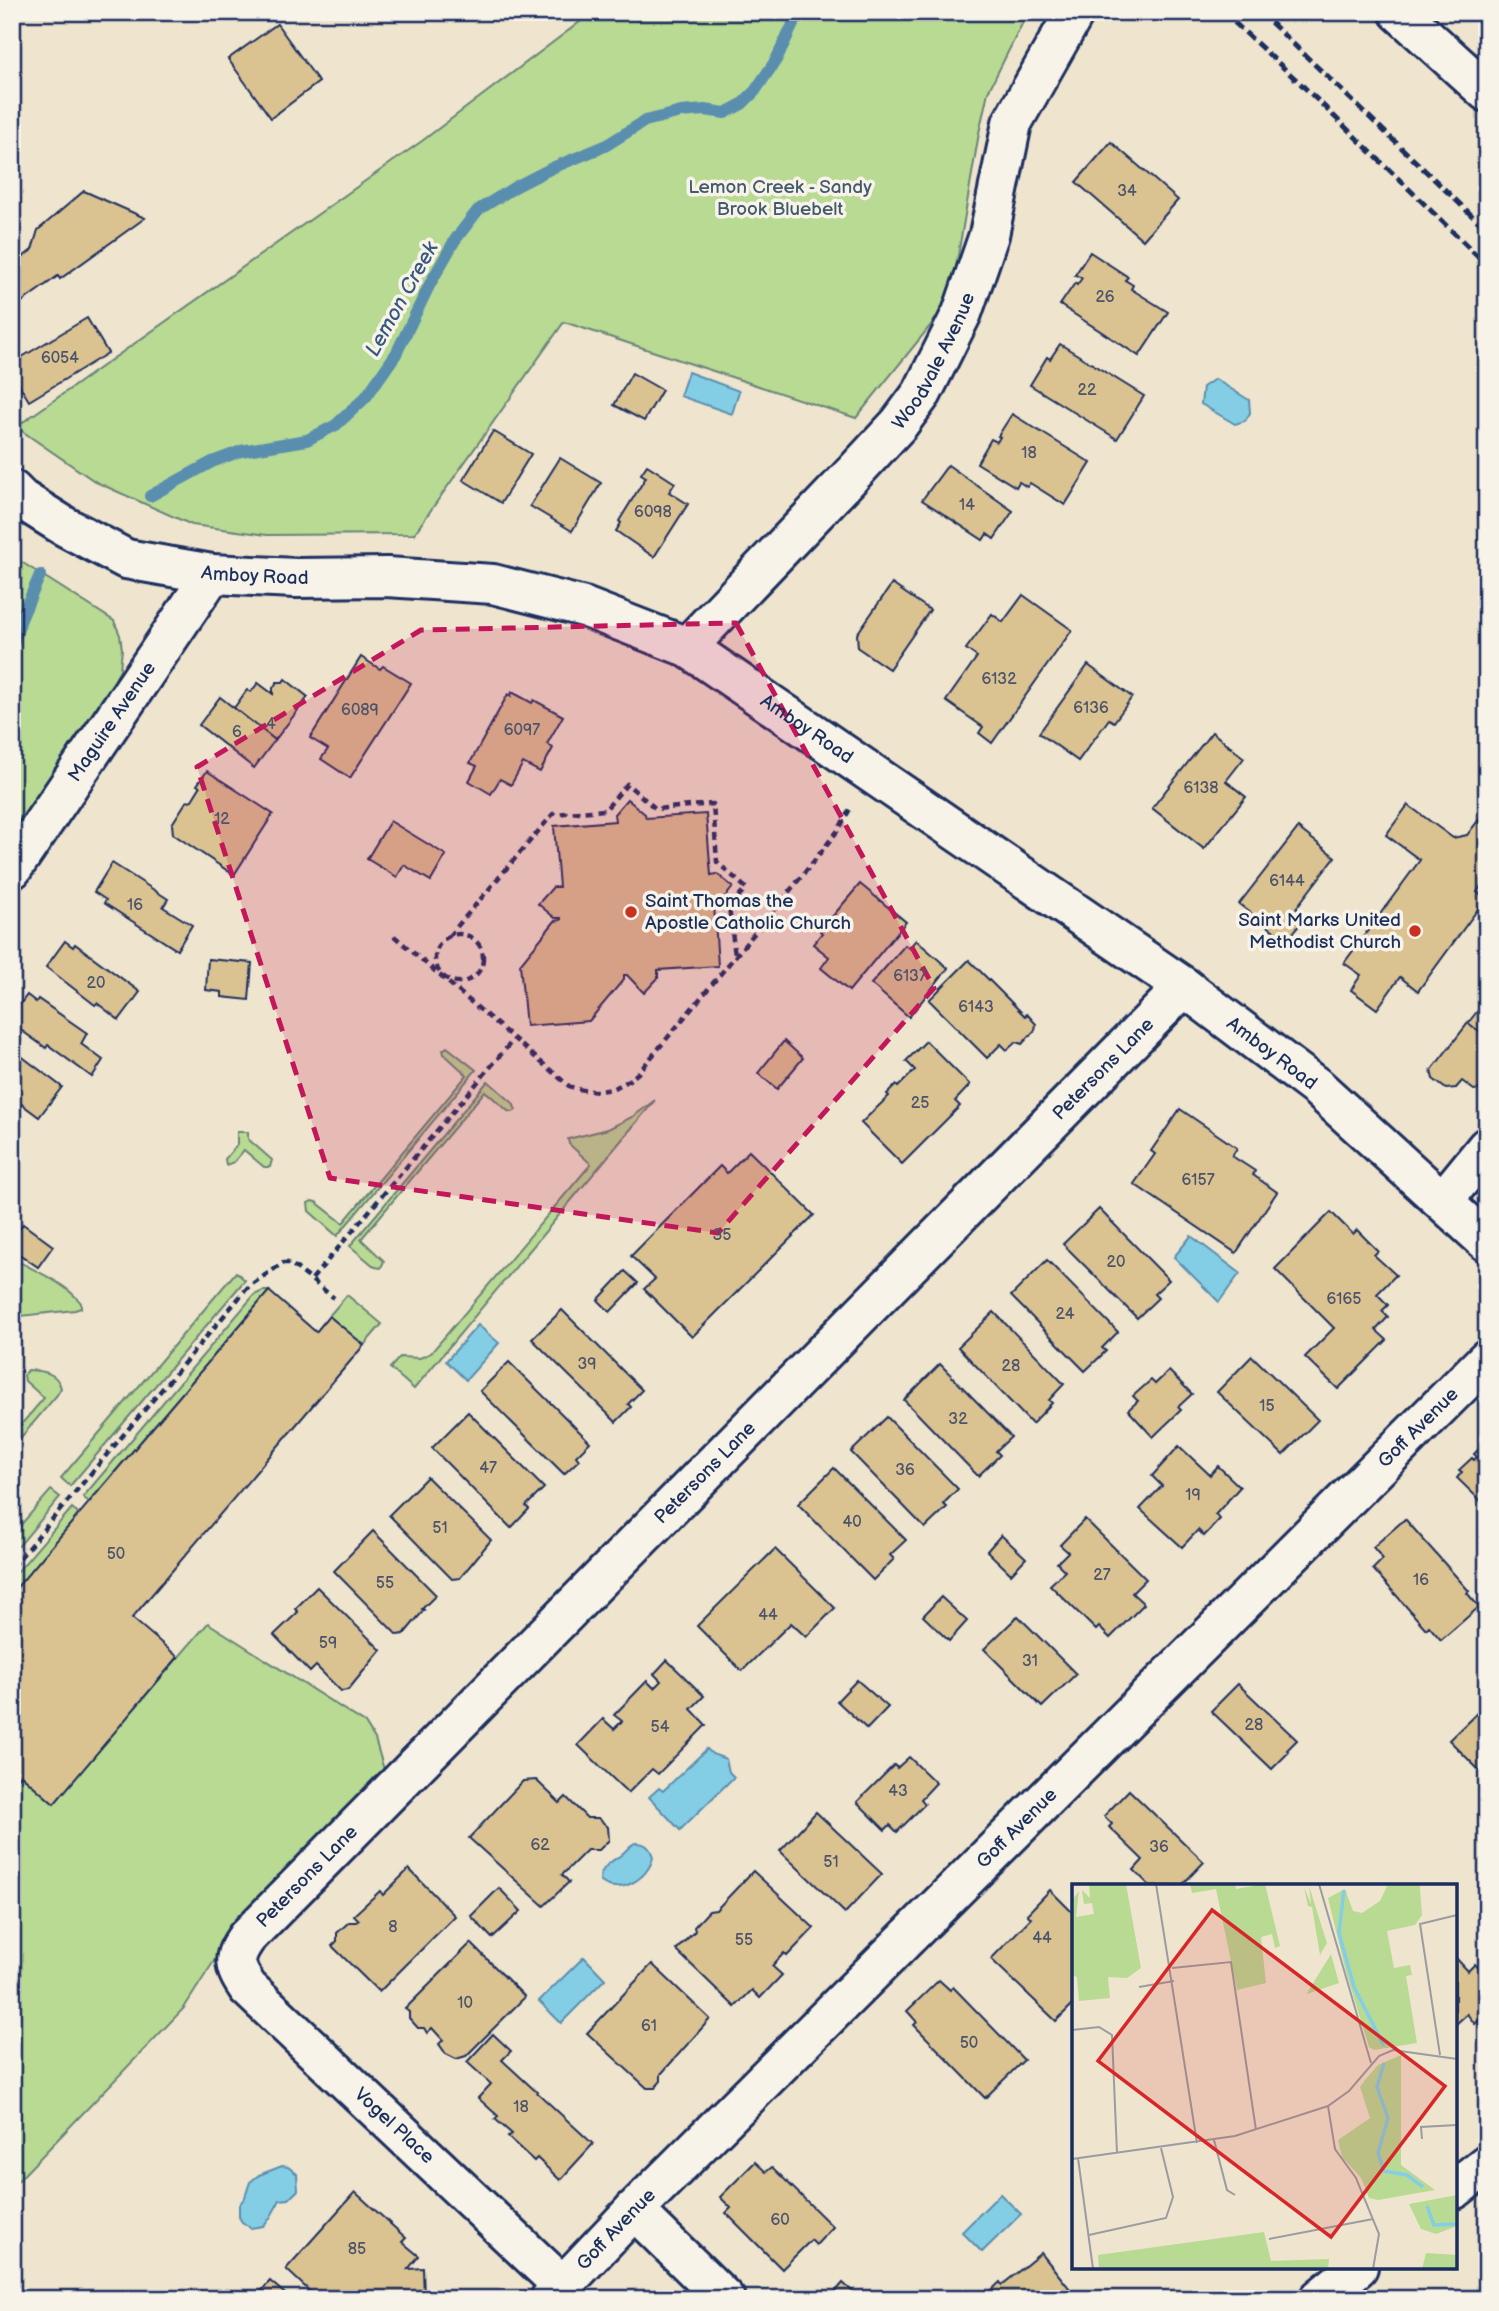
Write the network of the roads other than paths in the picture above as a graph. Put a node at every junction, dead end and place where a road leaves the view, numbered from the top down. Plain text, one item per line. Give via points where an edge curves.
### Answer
1 (1075, 12) edge
2 (1399, 12) edge
3 (1487, 92) edge
4 (12, 490) edge
5 (212, 574) junction
6 (687, 647) junction
7 (12, 869) edge
8 (1184, 987) junction
9 (1487, 1147) edge
10 (1443, 1201) junction
11 (1487, 1242) edge
12 (1487, 1359) edge
13 (234, 1961) joint
14 (1487, 2164) edge
15 (1457, 2187) edge
16 (634, 2210) junction
17 (1356, 2269) edge
18 (556, 2292) edge
19 (725, 2299) edge
20 (1319, 2299) edge

1 - 6 street, Woodvale Avenue via 1012,123 989,235 962,313 922,393 899,424
2 - 3 street
4 - 5 street, Amboy Road via 64,526 126,559
5 - 6 street, Amboy Road via 493,584 584,607
5 - 7 street, Maguire Avenue
6 - 8 street, Amboy Road
8 - 10 street, Amboy Road via 1318,1088
8 - 13 street, Petersons Lane via 247,1937
9 - 10 street
10 - 11 street, Amboy Road
12 - 16 street, Goff Avenue
13 - 18 street, Vogel Place via 247,1988
14 - 15 street
16 - 18 street, Goff Avenue
16 - 19 street
17 - 20 street

